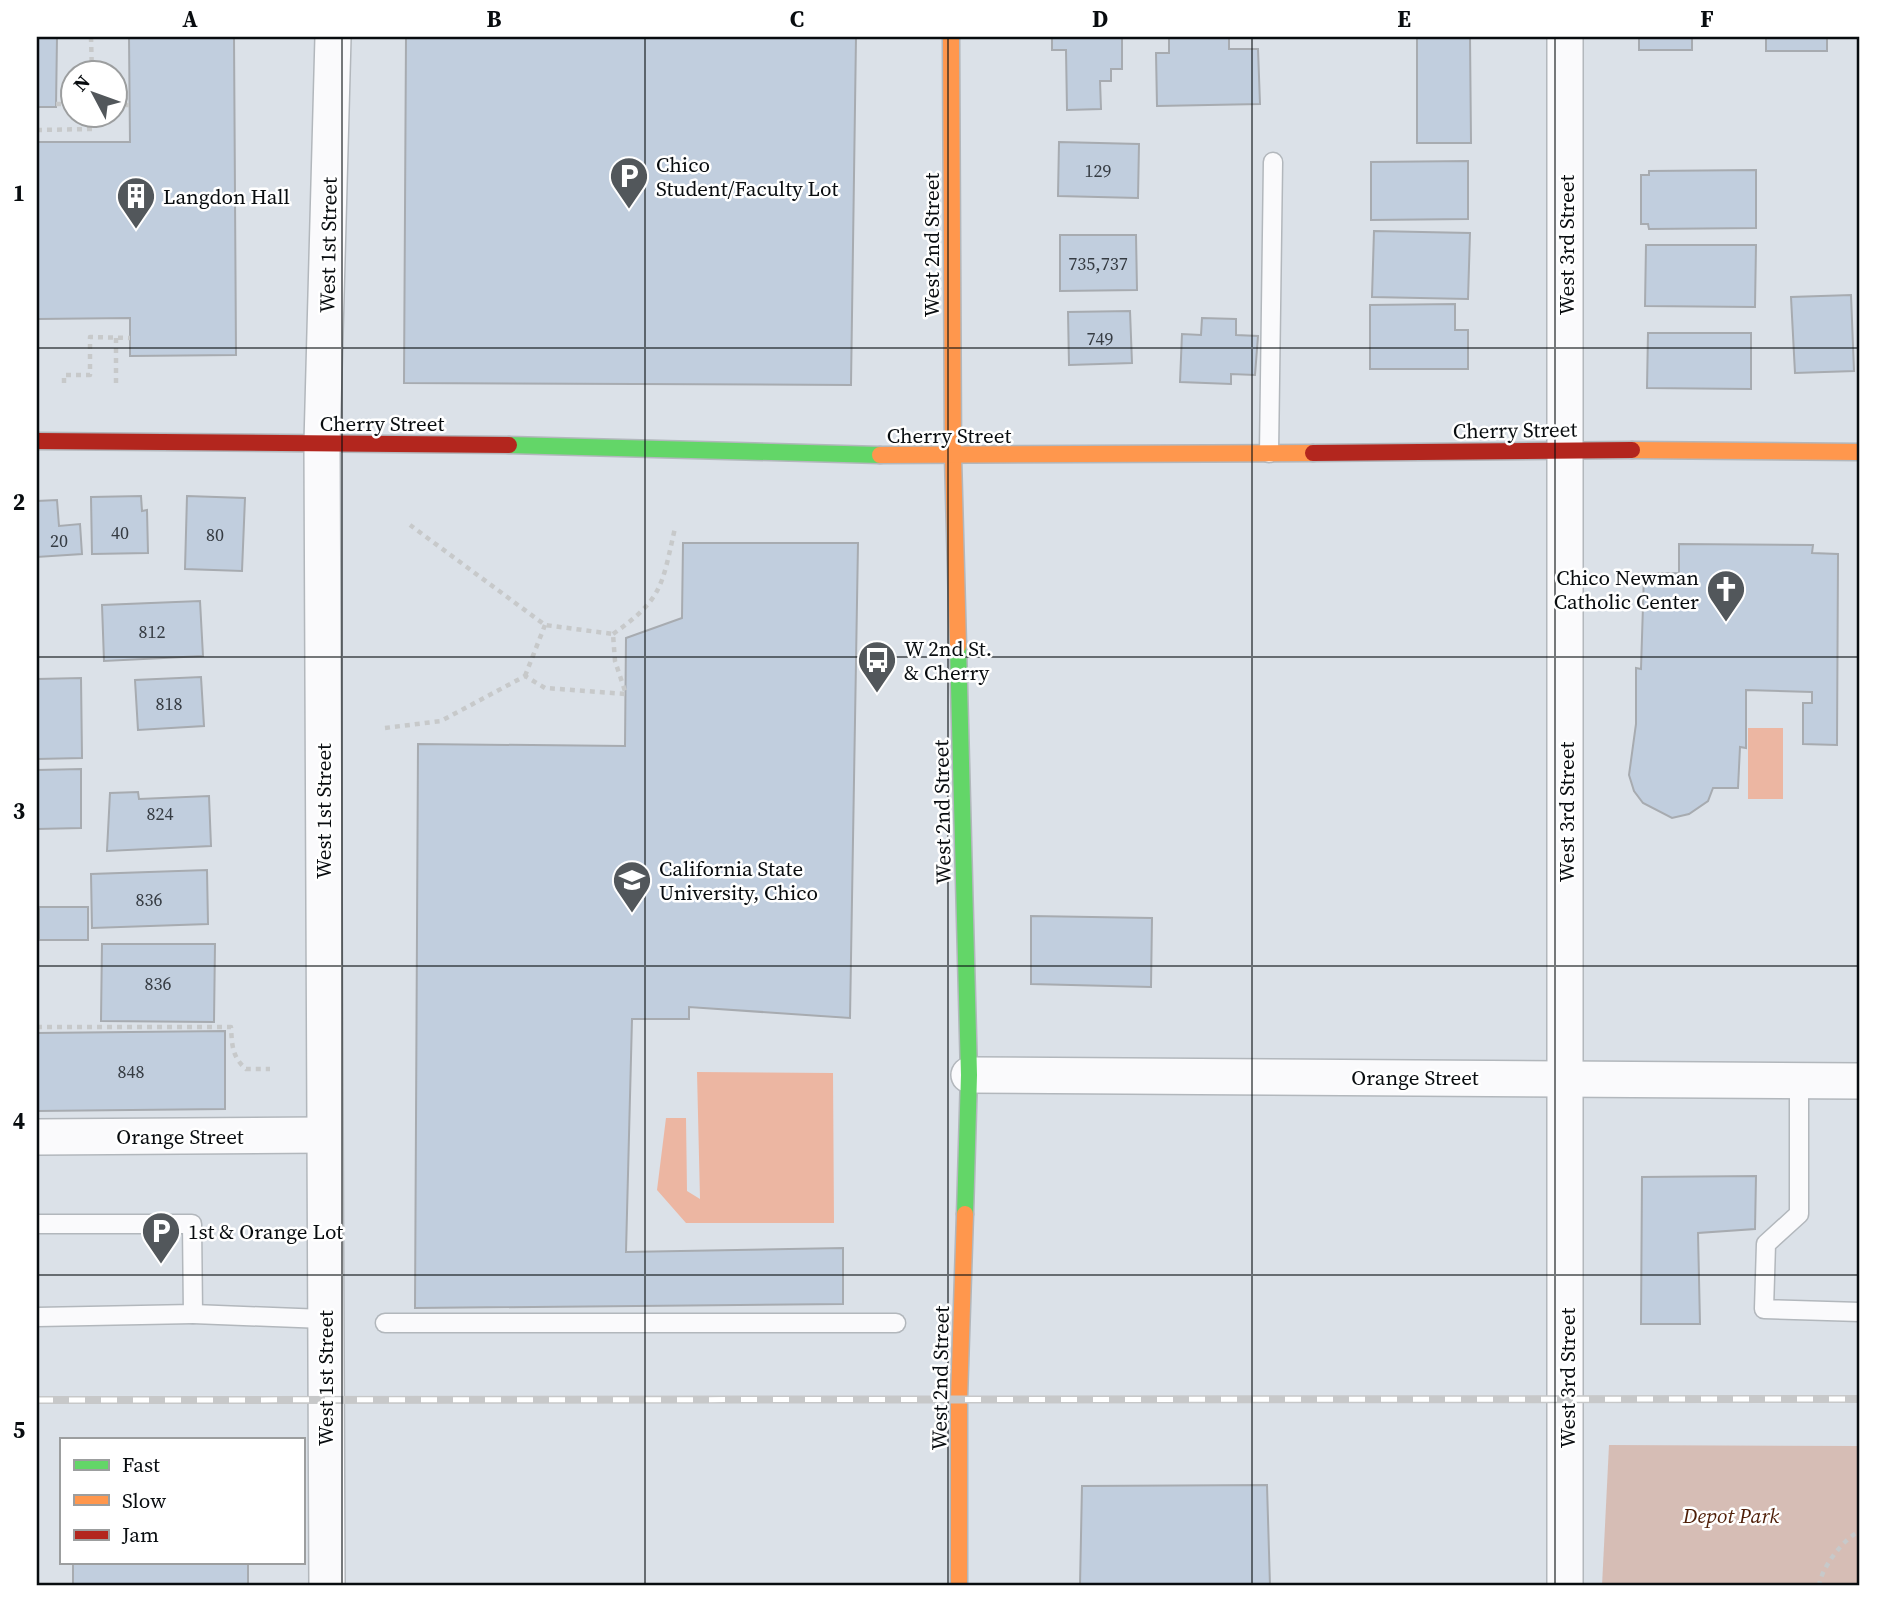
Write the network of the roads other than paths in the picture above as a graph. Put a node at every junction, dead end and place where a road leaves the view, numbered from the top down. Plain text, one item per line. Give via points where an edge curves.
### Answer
1 (333, 37) edge
2 (951, 37) edge
3 (1565, 37) edge
4 (1273, 162) dead end
5 (37, 441) edge
6 (322, 443) junction
7 (1566, 450) junction
8 (1860, 452) edge
9 (1269, 453) junction
10 (953, 457) junction
11 (969, 1075) junction
12 (1567, 1078) junction
13 (1799, 1080) junction
14 (1860, 1081) edge
15 (324, 1135) junction
16 (37, 1137) edge
17 (37, 1224) edge
18 (1860, 1312) edge
19 (193, 1314) junction
20 (37, 1317) edge
21 (324, 1319) junction
22 (384, 1323) dead end
23 (896, 1323) dead end
24 (327, 1586) edge
25 (959, 1586) edge
26 (1565, 1586) edge

1 - 6 street, West 1st Street
2 - 10 street, West 2nd Street
3 - 7 street, West 3rd Street
4 - 9 lane
5 - 6 street, Cherry Street
6 - 10 street, Cherry Street
6 - 15 street, West 1st Street
7 - 8 street, Cherry Street
7 - 9 street, Cherry Street
7 - 12 street, West 3rd Street
9 - 10 street, Cherry Street
10 - 11 street, West 2nd Street
11 - 12 street, Orange Street
11 - 25 street, West 2nd Street via 959,1398
12 - 13 street, Orange Street
12 - 26 street, West 3rd Street
13 - 14 street, Orange Street
13 - 18 lane via 1799,1214 1766,1244 1764,1309
15 - 16 street, Orange Street
15 - 21 street, West 1st Street
17 - 19 lane via 192,1224
19 - 20 lane
19 - 21 lane
21 - 24 street, West 1st Street
22 - 23 lane

